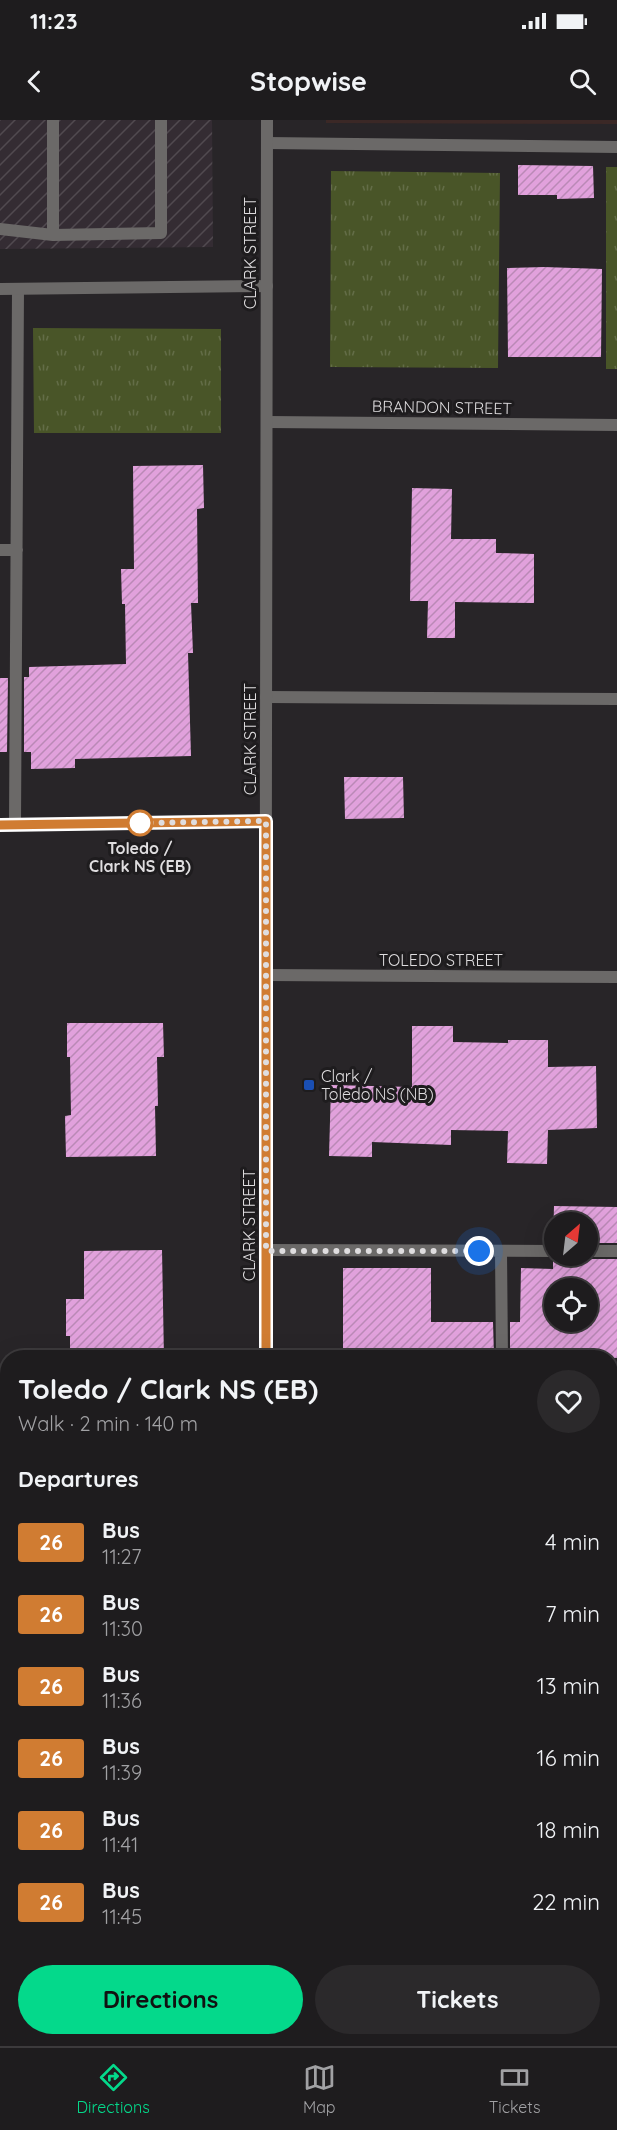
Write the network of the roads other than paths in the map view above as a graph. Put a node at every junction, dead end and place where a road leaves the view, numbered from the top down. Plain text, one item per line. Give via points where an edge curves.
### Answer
1 (53, 120) edge
2 (161, 120) edge
3 (267, 120) edge
4 (267, 143) junction
5 (617, 147) edge
6 (0, 229) edge
7 (53, 235) junction
8 (267, 286) junction
9 (0, 289) edge
10 (18, 289) junction
11 (267, 422) junction
12 (617, 425) edge
13 (0, 550) edge
14 (16, 550) junction
15 (266, 697) junction
16 (617, 699) edge
17 (266, 821) junction
18 (15, 824) junction
19 (0, 825) edge
20 (266, 975) junction
21 (617, 977) edge
22 (266, 1251) junction
23 (501, 1251) junction
24 (544, 1251) edge
25 (598, 1251) edge
26 (617, 1251) edge
27 (266, 1350) edge
28 (502, 1350) edge

1 - 7 street
2 - 7 street via 161,233
3 - 4 street, CLARK STREET
4 - 5 street
4 - 8 street, CLARK STREET
6 - 7 street
8 - 10 street
8 - 11 street, CLARK STREET
9 - 10 street
10 - 14 street
11 - 12 street, BRANDON STREET
11 - 15 street, CLARK STREET
13 - 14 street
14 - 18 street
15 - 16 street
15 - 17 street, CLARK STREET
17 - 18 street
17 - 20 street, CLARK STREET
18 - 19 street
20 - 21 street, TOLEDO STREET
20 - 22 street, CLARK STREET
22 - 23 street
22 - 27 street, CLARK STREET
23 - 24 street
23 - 28 street
25 - 26 street

